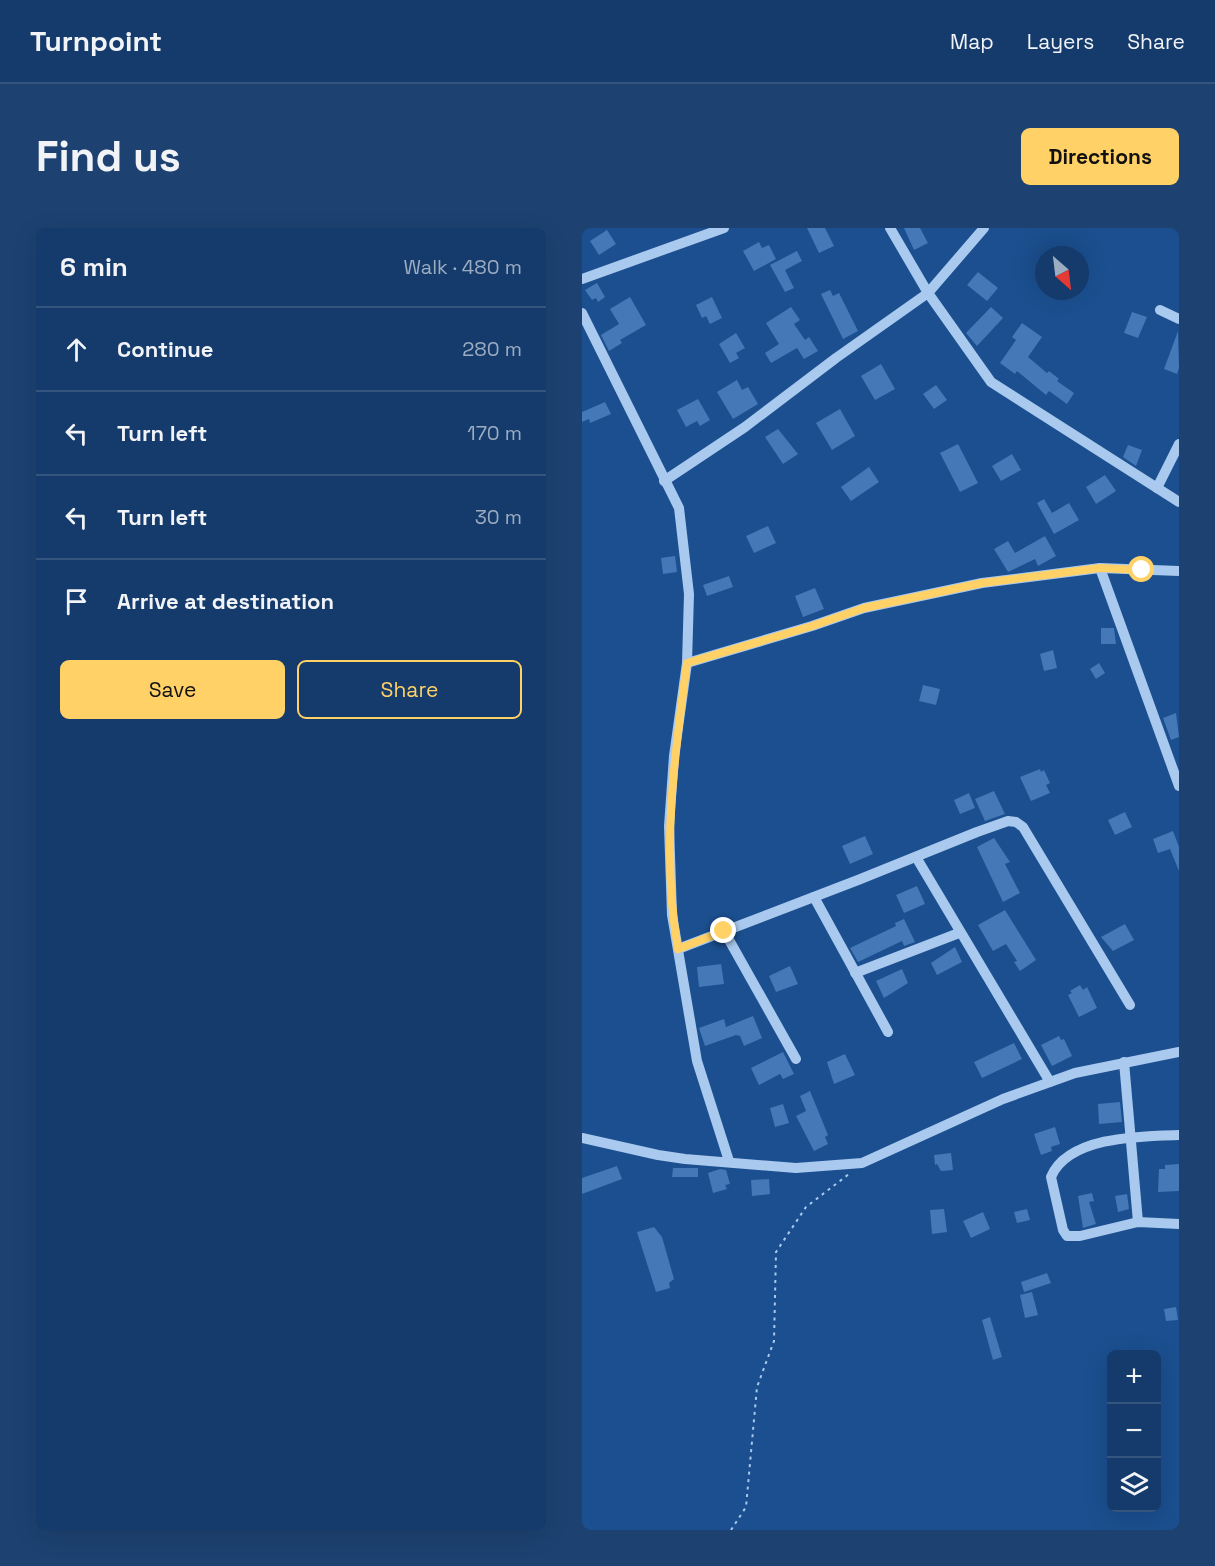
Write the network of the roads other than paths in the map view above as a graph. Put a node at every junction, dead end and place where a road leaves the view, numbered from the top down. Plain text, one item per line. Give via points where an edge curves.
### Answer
1 (724, 228) edge
2 (890, 228) edge
3 (984, 228) edge
4 (582, 279) edge
5 (928, 293) junction
6 (1160, 310) dead end
7 (582, 313) edge
8 (1179, 319) edge
9 (1179, 444) edge
10 (664, 481) junction
11 (1157, 488) junction
12 (1179, 502) edge
13 (1100, 568) junction
14 (1179, 571) edge
15 (687, 663) junction
16 (1179, 786) edge
17 (916, 857) junction
18 (814, 897) junction
19 (724, 931) junction
20 (959, 933) junction
21 (678, 949) junction
22 (855, 973) junction
23 (1130, 1005) dead end
24 (888, 1032) dead end
25 (1179, 1052) edge
26 (796, 1059) dead end
27 (1124, 1062) junction
28 (1050, 1082) junction
29 (1179, 1135) edge
30 (1132, 1136) junction
31 (582, 1138) edge
32 (729, 1161) junction
33 (1138, 1222) junction
34 (1179, 1224) edge

1 - 4 street
2 - 5 street
3 - 5 street
5 - 10 street
5 - 11 street via 991,382
6 - 8 street
7 - 10 street
9 - 11 street
10 - 15 street via 679,508 689,594
11 - 12 street
13 - 14 street
13 - 15 street via 982,583 864,608
13 - 16 street
15 - 21 street via 669,826 672,915
17 - 18 street
17 - 20 street
17 - 23 street via 1008,821 1016,822 1023,827
18 - 19 street
18 - 22 street
19 - 21 street
19 - 26 street
20 - 22 street
20 - 28 street
21 - 32 street via 697,1061
22 - 24 street
25 - 27 street
27 - 28 street
27 - 30 street
28 - 32 street via 862,1163 796,1168
29 - 30 street
30 - 33 street
30 - 33 street via 1084,1149 1054,1170 1051,1185 1067,1236
31 - 32 street via 658,1155
33 - 34 street

